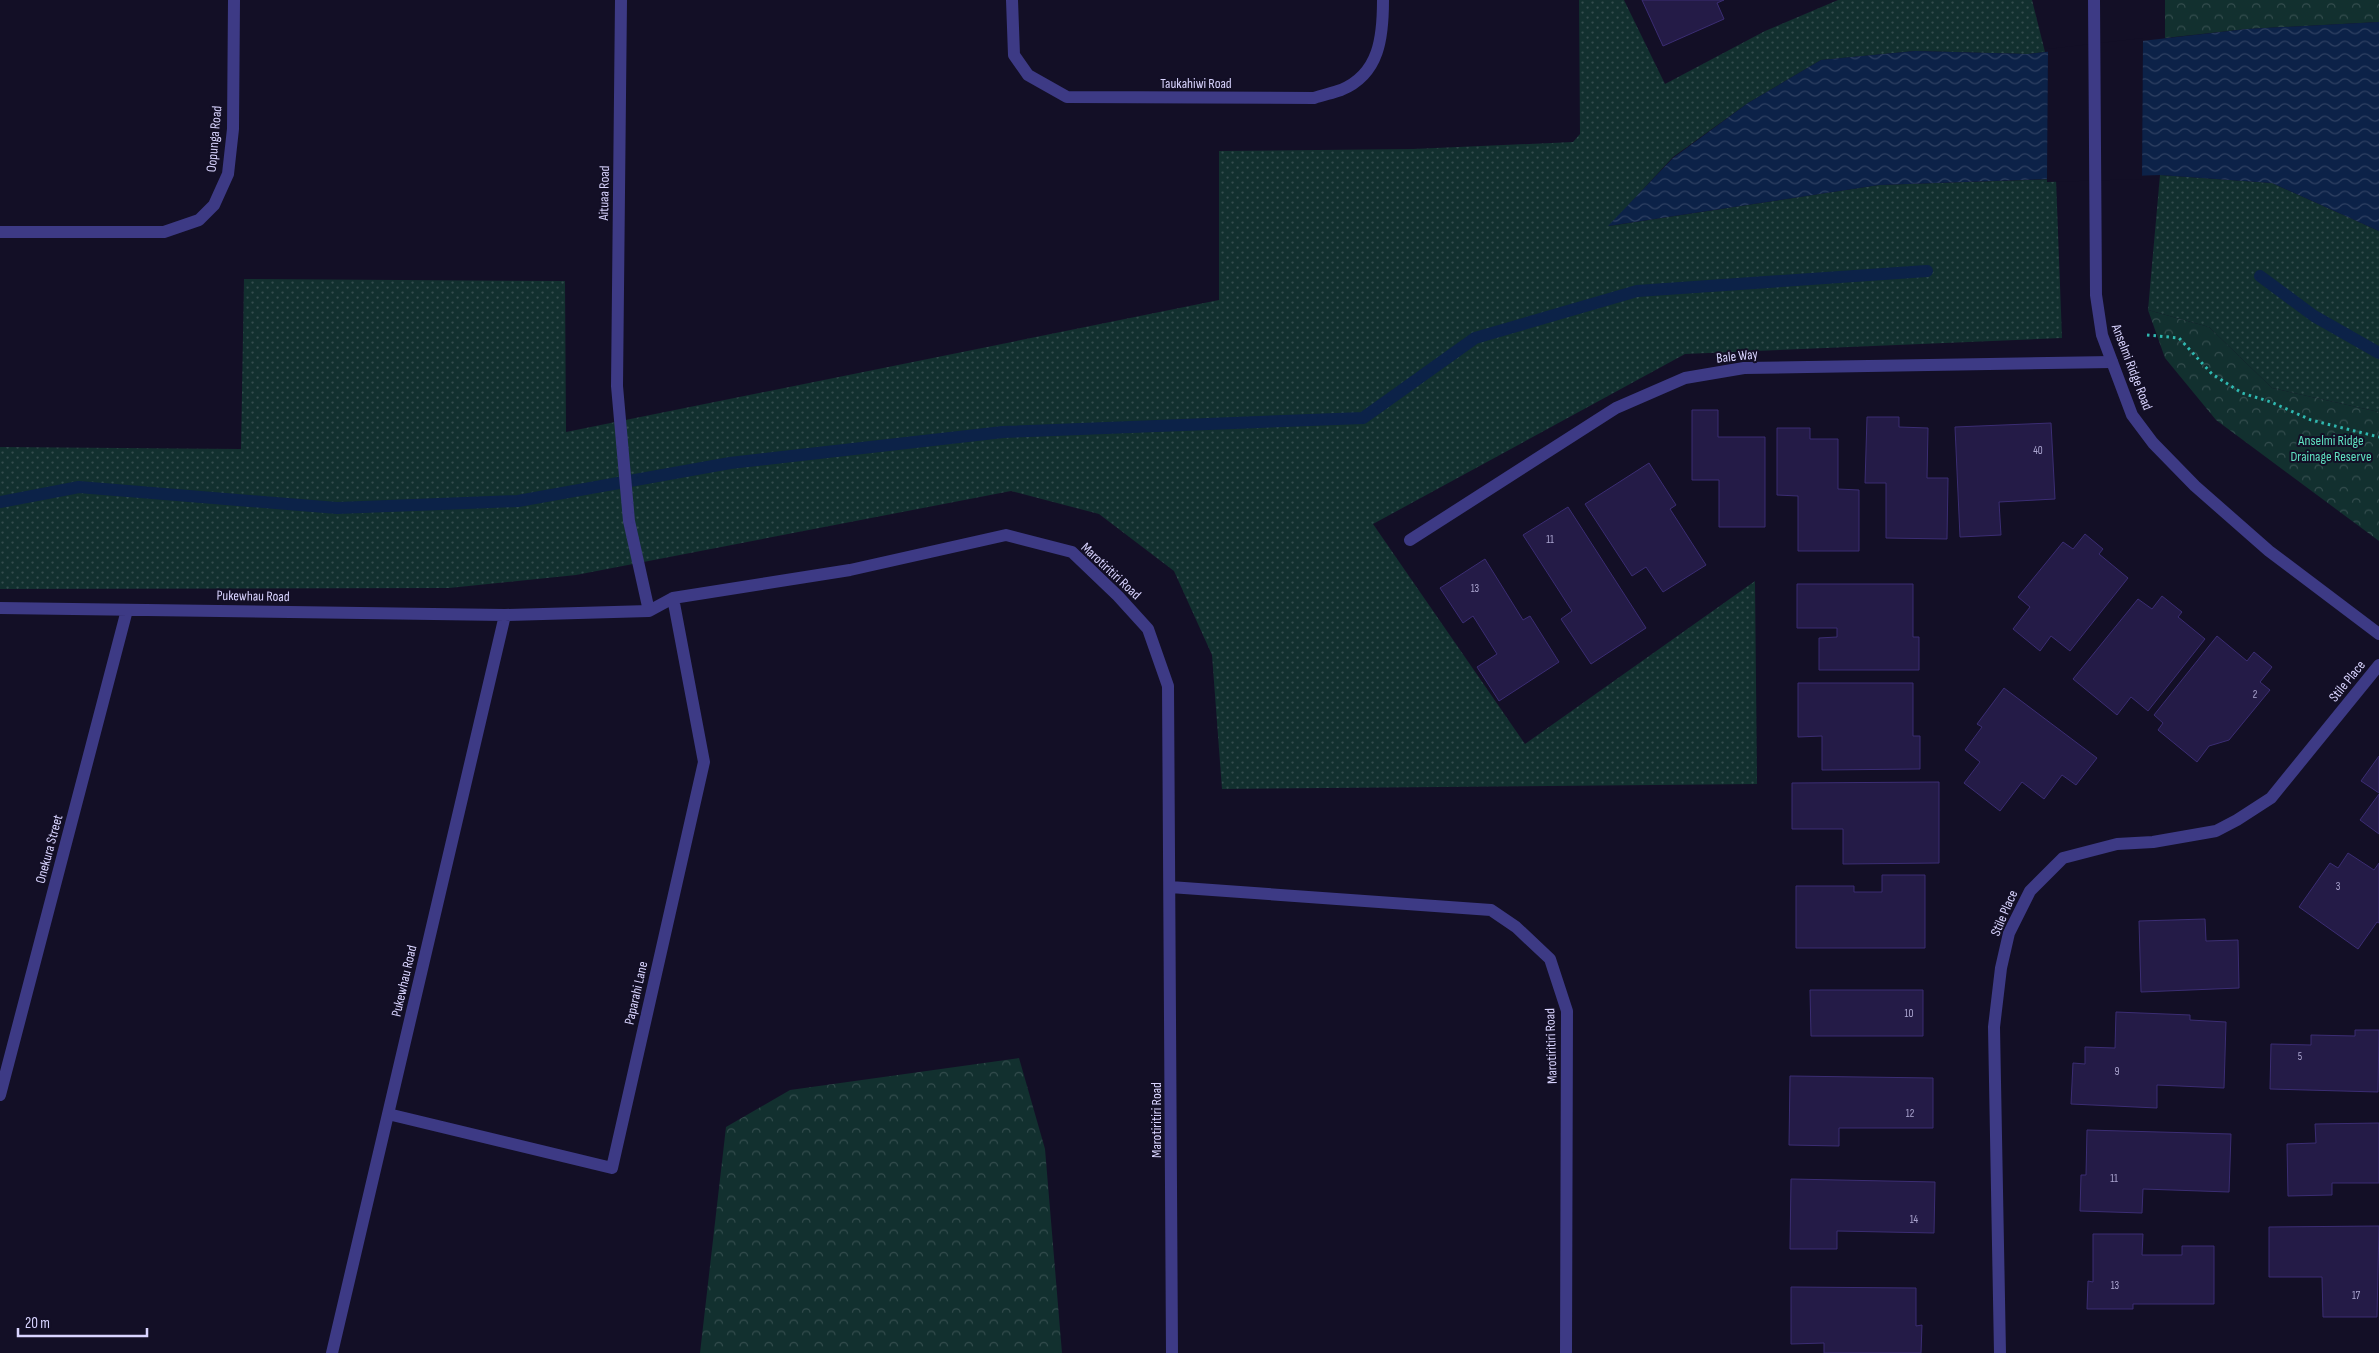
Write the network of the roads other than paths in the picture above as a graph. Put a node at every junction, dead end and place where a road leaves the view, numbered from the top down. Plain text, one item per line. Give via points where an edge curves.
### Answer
1 (234, 0) edge
2 (621, 0) edge
3 (1012, 0) edge
4 (1383, 0) edge
5 (2094, 0) edge
6 (0, 232) edge
7 (2112, 362) junction
8 (1410, 540) dead end
9 (673, 598) junction
10 (0, 608) edge
11 (127, 610) junction
12 (649, 611) junction
13 (505, 615) junction
14 (2379, 634) edge
15 (2379, 666) edge
16 (1170, 887) junction
17 (0, 1095) edge
18 (388, 1114) junction
19 (332, 1353) edge
20 (1172, 1353) edge
21 (1566, 1353) edge
22 (2000, 1353) edge

1 - 6 street, Oopunga Road via 233,129 228,174 214,205 199,220 164,232
2 - 12 street, Aituaa Road via 617,386 629,521
3 - 4 street, Taukahiwi Road via 1014,54 1028,75 1067,98 1314,98 1342,90 1362,76 1375,57 1383,34
5 - 7 street, Anselmi Ridge Road via 2096,295 2102,335
7 - 8 street, Bale Way via 1744,368 1685,378 1616,408
7 - 14 street, Anselmi Ridge Road via 2132,415 2153,443 2194,486 2269,551
9 - 12 street, Pukewhau Road
9 - 16 street, Marotiritiri Road via 850,570 1006,534 1072,552 1148,629 1168,686
9 - 18 street, Paparahi Lane via 704,762 612,1168
10 - 11 street, Pukewhau Road
11 - 13 street, Pukewhau Road
11 - 17 street, Onekura Street
12 - 13 street, Pukewhau Road
13 - 18 street, Pukewhau Road
15 - 22 street, Stile Place via 2271,798 2237,820 2216,831 2153,842 2117,844 2063,858 2030,891 2009,933 1994,1027
16 - 20 street, Marotiritiri Road
16 - 21 street, Marotiritiri Road via 1491,910 1516,927 1550,959 1567,1011
18 - 19 street, Pukewhau Road

